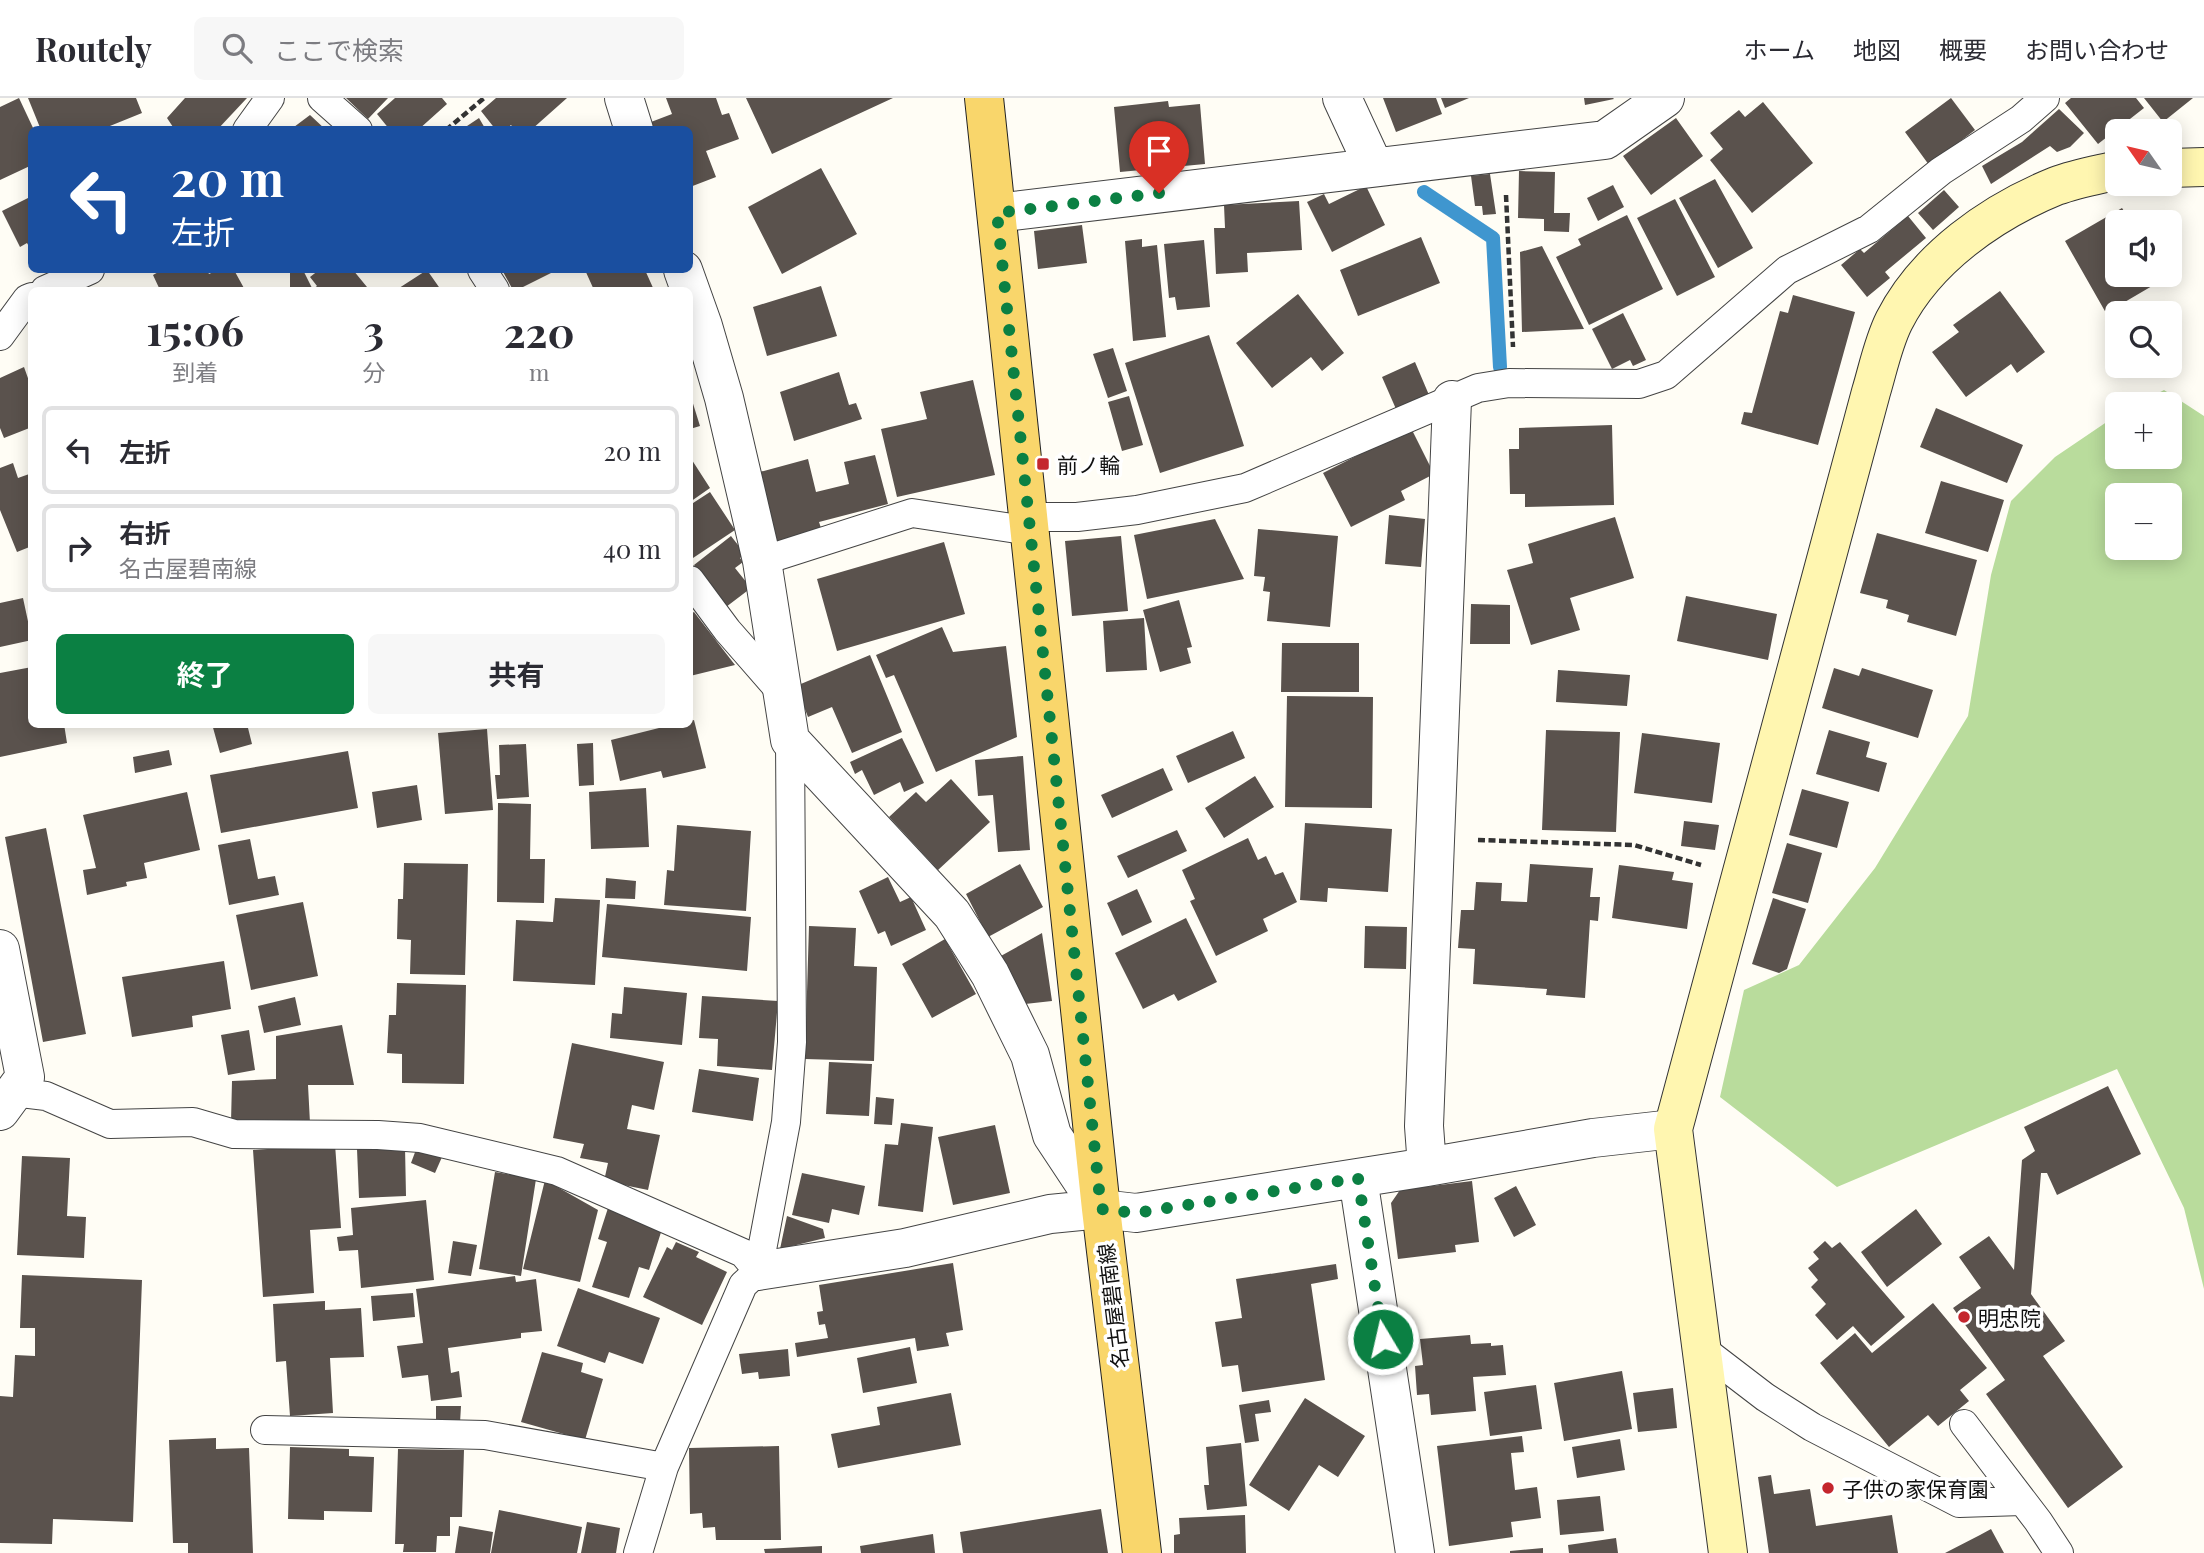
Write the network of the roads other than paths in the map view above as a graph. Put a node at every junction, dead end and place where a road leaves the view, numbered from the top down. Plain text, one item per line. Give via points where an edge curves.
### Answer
1 (270, 98) edge
2 (321, 98) edge
3 (624, 98) edge
4 (984, 98) edge
5 (1342, 98) edge
6 (1665, 98) edge
7 (2045, 98) edge
8 (250, 126) edge
9 (353, 126) edge
10 (633, 126) edge
11 (1374, 167) junction
12 (2204, 167) edge
13 (2182, 168) edge
14 (2105, 173) edge
15 (997, 213) junction
16 (83, 273) edge
17 (53, 287) edge
18 (693, 298) edge
19 (28, 299) edge
20 (0, 336) edge
21 (1452, 400) junction
22 (1030, 524) junction
23 (762, 561) junction
24 (693, 584) edge
25 (782, 693) junction
26 (790, 740) junction
27 (0, 948) edge
28 (7, 1101) edge
29 (1672, 1129) junction
30 (1427, 1167) junction
31 (1358, 1178) junction
32 (1101, 1209) junction
33 (758, 1271) junction
34 (1701, 1348) junction
35 (1964, 1424) dead end
36 (265, 1430) dead end
37 (664, 1467) junction
38 (2022, 1501) junction
39 (638, 1553) edge
40 (1142, 1553) edge
41 (1415, 1553) edge
42 (1728, 1553) edge
43 (2060, 1553) edge

1 - 8 lane
2 - 9 lane
3 - 10 street
4 - 15 main road, 名古屋碧南線
5 - 11 street
6 - 11 street via 1605,140
7 - 21 lane via 1869,229 1787,270 1666,376 1639,384 1515,383 1478,388
11 - 15 street
12 - 13 street
14 - 29 street via 2058,186 2008,209 1947,252 1894,321
15 - 22 main road, 名古屋碧南線
16 - 17 lane
18 - 23 street via 724,398
19 - 20 lane
21 - 22 lane via 1245,488 1137,510
21 - 30 street via 1423,1126
22 - 23 lane via 912,513
22 - 32 main road, 名古屋碧南線
23 - 25 street
24 - 25 lane
25 - 26 street
26 - 32 street via 952,914 990,974 1030,1055 1052,1135
26 - 33 lane via 792,1042 786,1122
27 - 28 street via 25,1077
28 - 33 lane via 46,1096 110,1124 193,1122 234,1134 419,1138 556,1171 743,1253
29 - 30 street
29 - 34 street
30 - 31 street
31 - 32 street via 1136,1213
31 - 41 street
32 - 33 street via 1049,1214 905,1248
32 - 40 main road, 名古屋碧南線
33 - 37 lane via 743,1284
34 - 38 lane via 1812,1427 1959,1503
34 - 42 street
35 - 38 lane
36 - 37 lane via 485,1435
37 - 39 lane
38 - 43 lane

